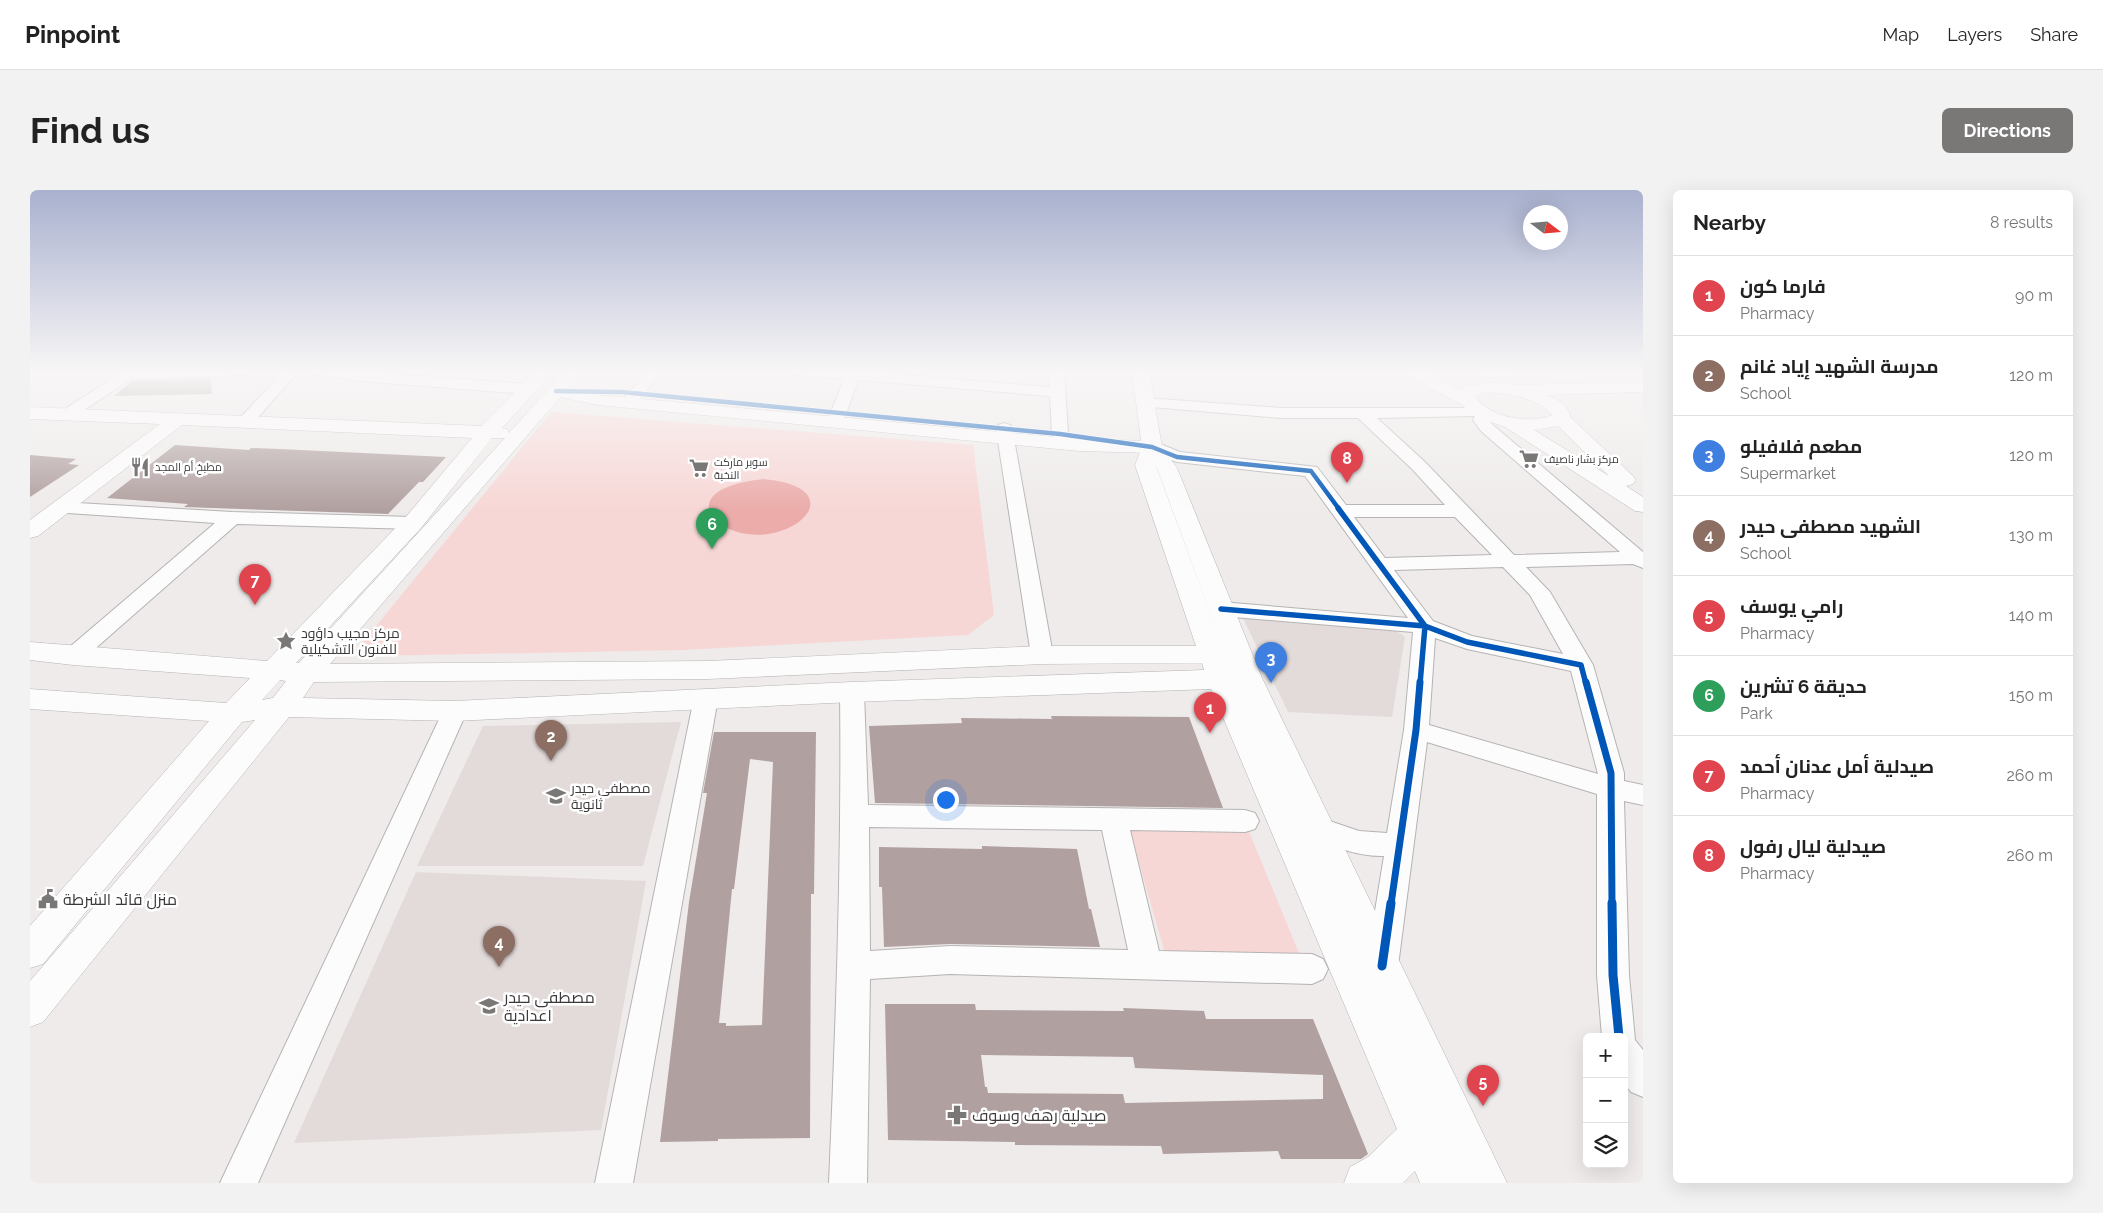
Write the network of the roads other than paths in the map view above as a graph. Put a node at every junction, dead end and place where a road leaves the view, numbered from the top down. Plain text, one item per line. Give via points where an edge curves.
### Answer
1 (97, 417) edge
2 (249, 417) edge
3 (515, 417) edge
4 (830, 417) edge
5 (1059, 417) edge
6 (1148, 417) edge
7 (1366, 417) edge
8 (1480, 417) edge
9 (1498, 417) edge
10 (1559, 417) edge
11 (1563, 417) edge
12 (837, 418) joint
13 (246, 421) junction
14 (1507, 421) junction
15 (30, 422) edge
16 (172, 423) junction
17 (1005, 433) junction
18 (1060, 434) junction
19 (499, 437) junction
20 (1152, 446) junction
21 (1643, 493) edge
22 (1643, 506) edge
23 (60, 508) junction
24 (1340, 511) junction
25 (1460, 511) junction
26 (232, 518) junction
27 (413, 523) junction
28 (30, 531) edge
29 (1509, 560) junction
30 (1641, 560) edge
31 (1379, 564) junction
32 (1221, 609) junction
33 (1425, 626) junction
34 (30, 651) edge
35 (1042, 655) junction
36 (73, 656) junction
37 (1581, 665) junction
38 (1230, 666) junction
39 (275, 671) junction
40 (306, 673) junction
41 (707, 684) junction
42 (1052, 684) junction
43 (852, 692) junction
44 (30, 699) edge
45 (282, 707) junction
46 (455, 711) junction
47 (233, 713) junction
48 (1416, 730) junction
49 (1610, 788) junction
50 (1643, 795) edge
51 (855, 816) junction
52 (1113, 819) junction
53 (1245, 820) dead end
54 (1318, 828) junction
55 (1401, 842) junction
56 (30, 952) edge
57 (854, 966) junction
58 (1147, 966) junction
59 (1382, 966) junction
60 (1312, 969) dead end
61 (30, 1009) edge
62 (1619, 1033) edge
63 (1628, 1058) edge
64 (1643, 1080) edge
65 (1421, 1134) junction
66 (239, 1183) edge
67 (614, 1183) edge
68 (848, 1183) edge
69 (1366, 1183) edge
70 (1442, 1183) edge
71 (1485, 1183) edge

1 - 16 main road
2 - 13 street
3 - 19 main road
4 - 12 main road
5 - 18 street
6 - 20 main road
7 - 25 street via 1419,466
8 - 30 street via 1487,428
9 - 14 main road
10 - 14 main road via 1556,422 1535,425
11 - 21 main road via 1605,462
12 - 17 main road
13 - 16 main road
13 - 19 main road
14 - 22 main road
15 - 16 main road
16 - 19 main road
16 - 23 main road
17 - 18 main road
17 - 20 main road via 1080,445
17 - 35 street
18 - 20 main road
19 - 27 main road
19 - 40 main road via 361,613
20 - 24 street via 1177,457 1311,471
20 - 32 main road via 1166,468
20 - 38 main road via 1145,465
23 - 26 street
23 - 28 main road
24 - 25 street
24 - 31 street
25 - 29 street
26 - 27 street
26 - 36 street
27 - 39 main road
29 - 30 street
29 - 31 street
29 - 37 street via 1539,592
31 - 33 street
32 - 33 street
32 - 38 main road
33 - 37 street via 1467,642
33 - 48 street
34 - 36 main road
35 - 38 main road
35 - 41 main road
35 - 42 main road
36 - 39 main road
37 - 49 street via 1611,773
38 - 42 main road
38 - 54 main road
38 - 65 main road
39 - 40 main road
39 - 47 main road
40 - 41 main road
40 - 45 main road
41 - 43 main road
41 - 46 main road
41 - 67 street
42 - 43 main road
43 - 51 street
44 - 47 main road
45 - 46 main road
45 - 47 main road
45 - 61 main road
46 - 66 street
47 - 56 main road
48 - 49 street
48 - 55 street
49 - 50 street
49 - 62 street via 1613,975
51 - 52 street
51 - 57 street
52 - 53 street
52 - 58 street
54 - 55 street via 1364,844
54 - 59 main road
55 - 59 street
57 - 58 street via 950,960
57 - 68 street
58 - 60 street
59 - 71 main road
63 - 64 street
65 - 69 main road
65 - 70 main road

